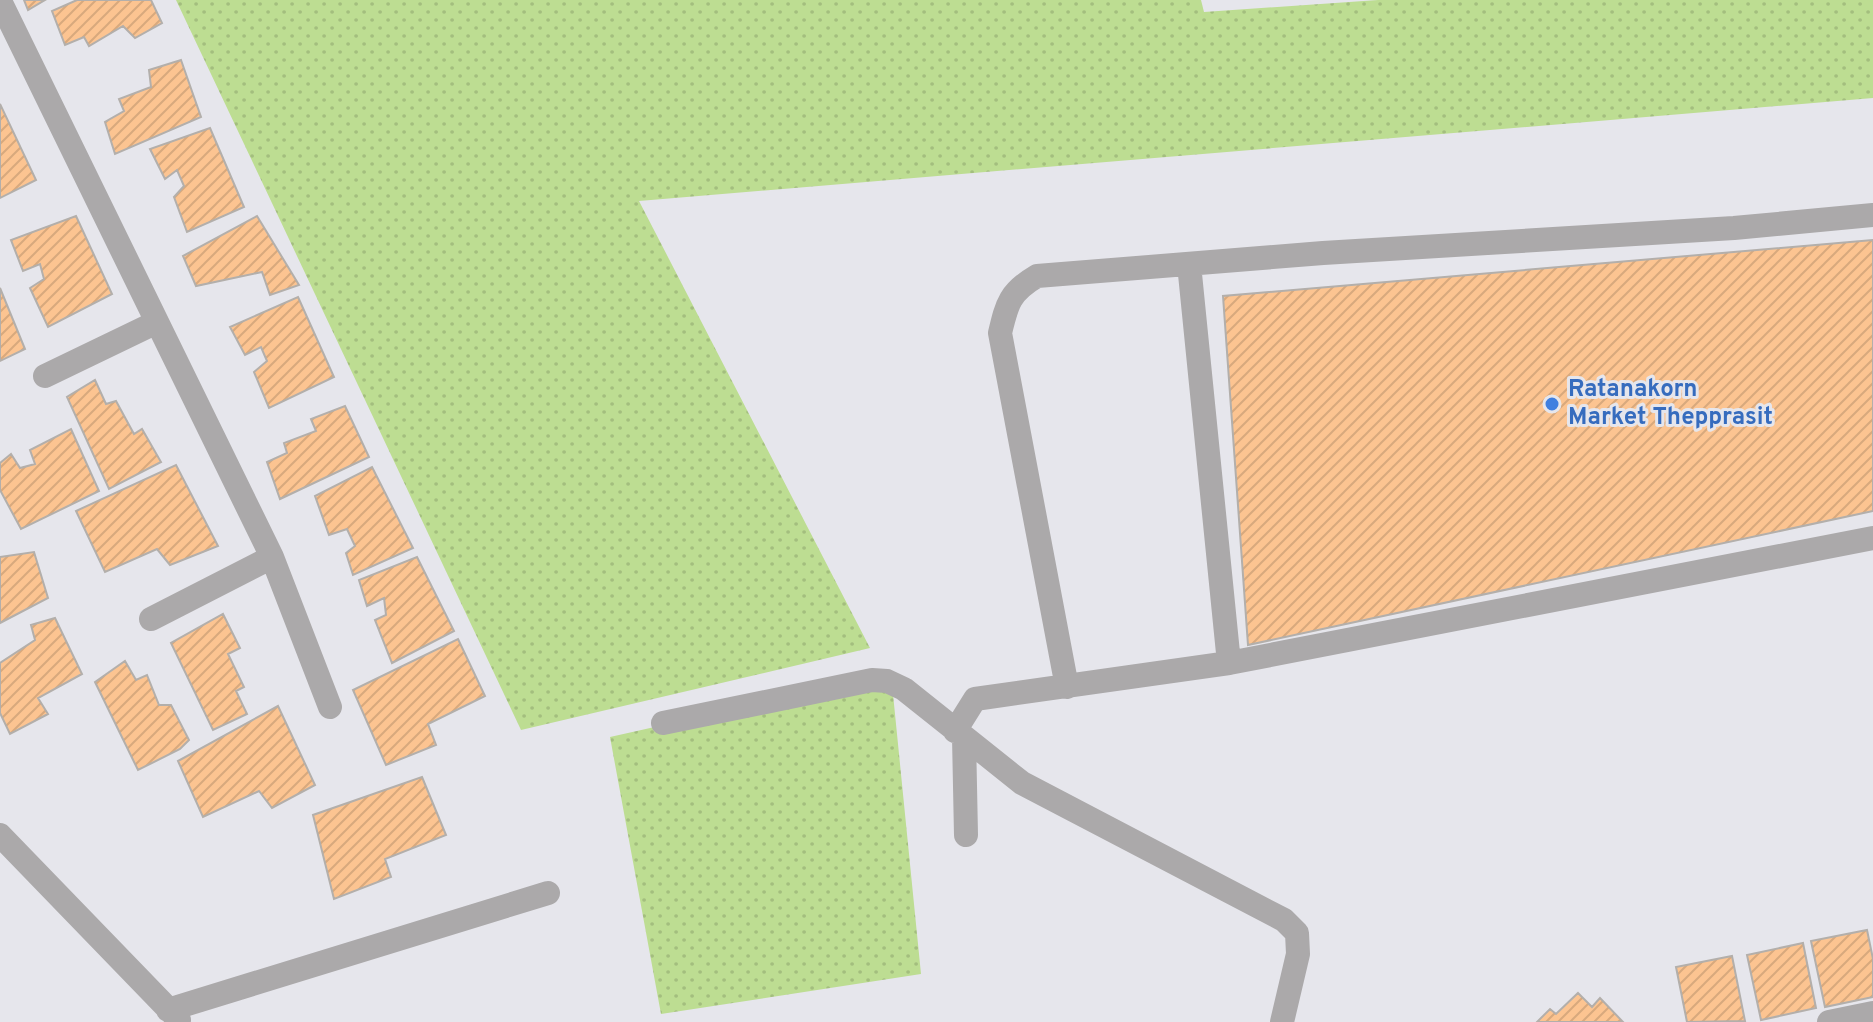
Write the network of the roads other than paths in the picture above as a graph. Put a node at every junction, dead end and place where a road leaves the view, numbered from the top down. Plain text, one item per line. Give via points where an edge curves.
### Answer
1 (0, 1) edge
2 (1873, 215) edge
3 (1189, 264) junction
4 (157, 322) junction
5 (45, 376) dead end
6 (1873, 538) edge
7 (272, 557) junction
8 (151, 619) dead end
9 (1229, 663) junction
10 (1067, 687) junction
11 (330, 707) dead end
12 (663, 723) dead end
13 (960, 734) junction
14 (0, 835) edge
15 (966, 835) dead end
16 (548, 893) dead end
17 (1873, 1013) edge
18 (174, 1016) edge
19 (1282, 1022) edge
20 (1829, 1022) edge

1 - 4 street
2 - 3 street
3 - 9 street
3 - 10 street via 1037,276 1018,287 1006,306 1000,333
4 - 5 street
4 - 7 street
6 - 9 street
7 - 8 street
7 - 11 street
9 - 10 street
10 - 13 street via 975,699
12 - 13 street via 872,680 904,689
13 - 15 street
13 - 19 street via 1022,783 1284,920 1297,933 1298,954
14 - 18 street
16 - 18 street
17 - 20 street

